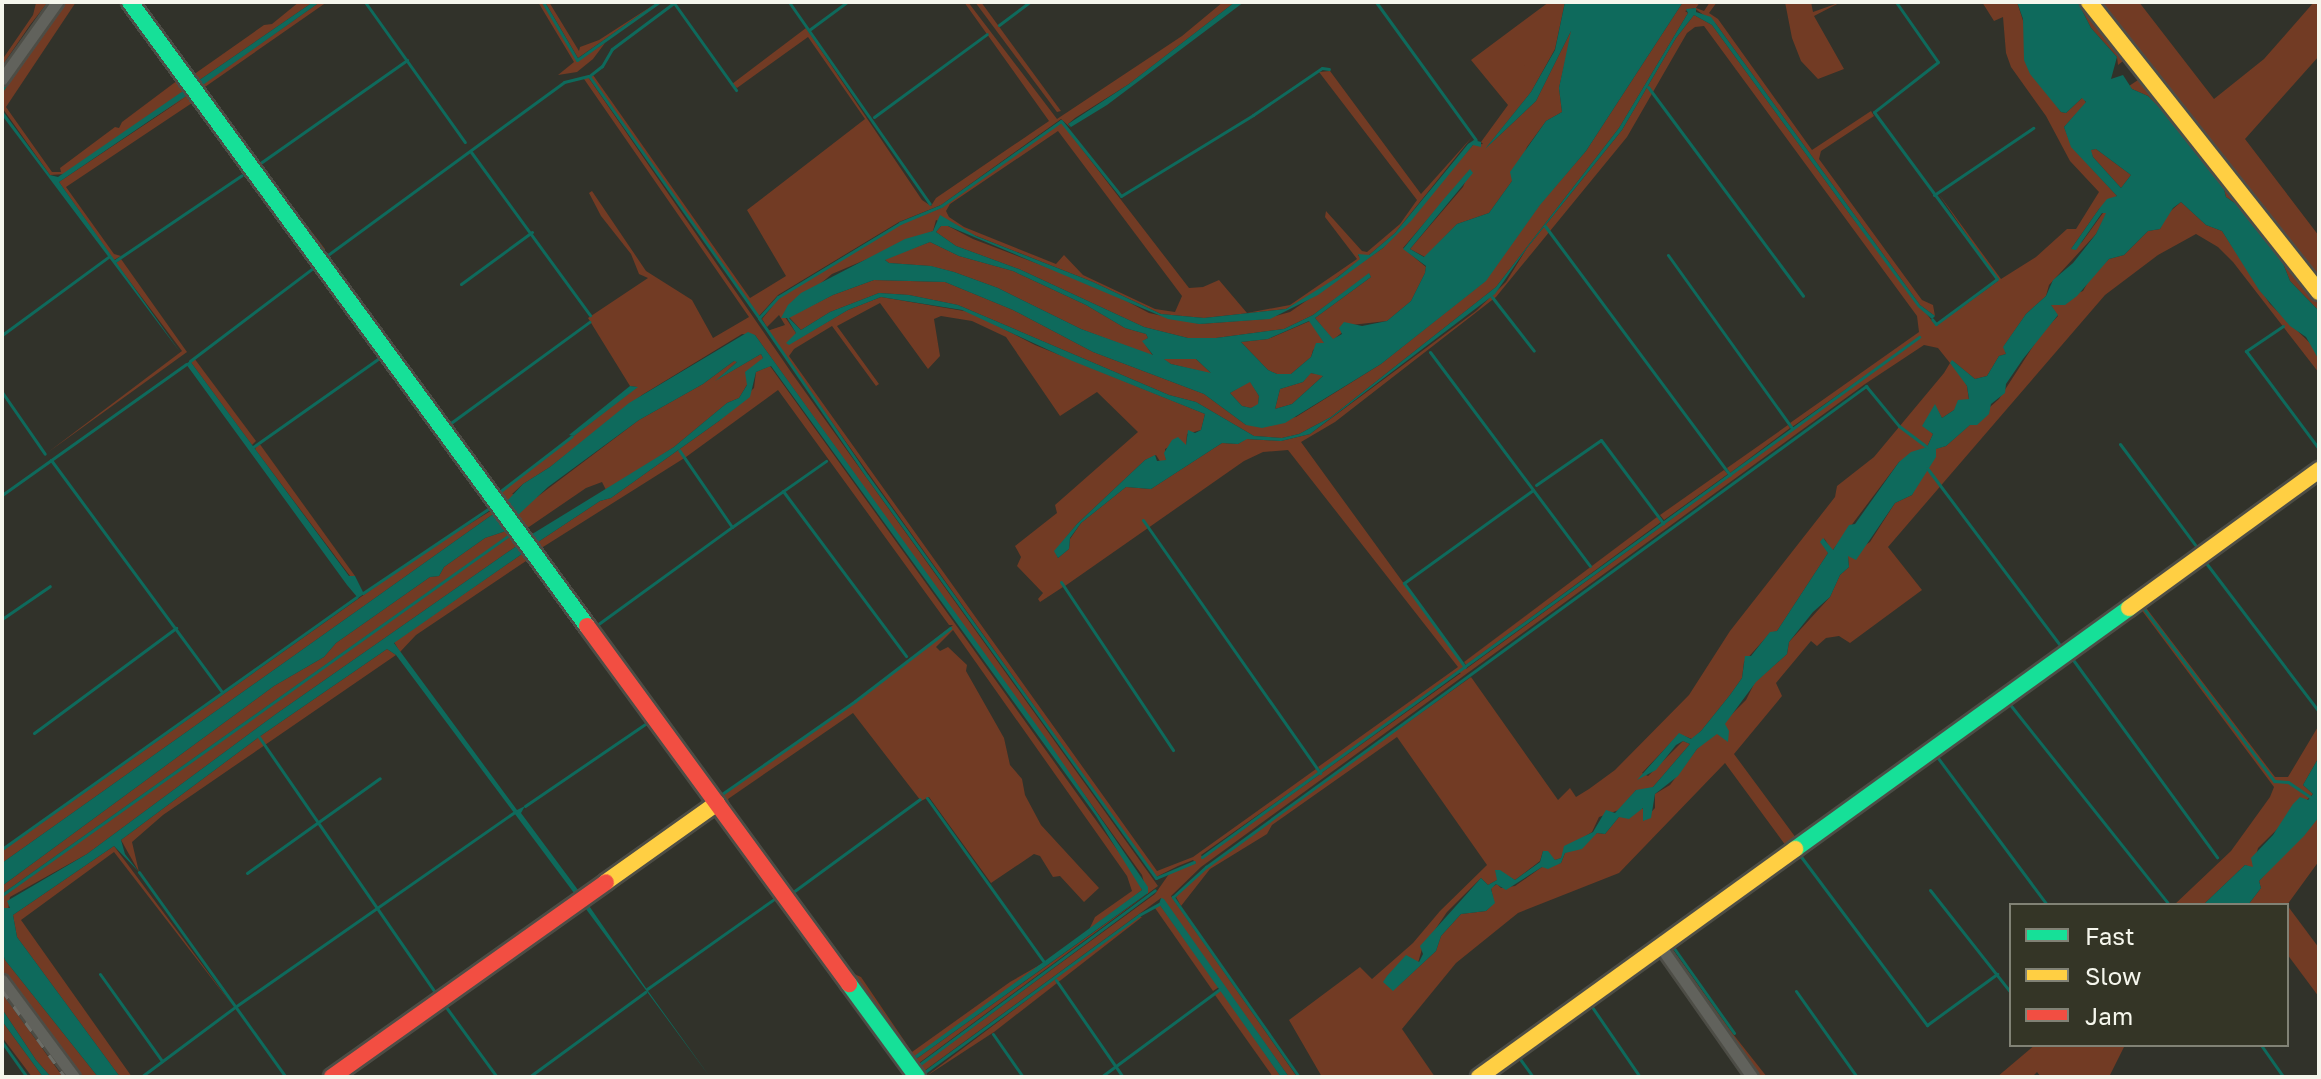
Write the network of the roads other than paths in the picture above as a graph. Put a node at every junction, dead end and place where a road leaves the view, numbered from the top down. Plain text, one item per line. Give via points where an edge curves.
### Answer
1 (57, 2) edge
2 (130, 2) edge
3 (2089, 2) edge
4 (2, 79) edge
5 (2319, 292) edge
6 (2319, 470) edge
7 (717, 803) junction
8 (1660, 946) junction
9 (2, 980) edge
10 (74, 1077) edge
11 (332, 1077) edge
12 (917, 1077) edge
13 (1479, 1077) edge
14 (1752, 1077) edge

1 - 4 street
2 - 7 street
3 - 5 street
6 - 8 street
7 - 11 street
7 - 12 street
8 - 13 street
8 - 14 street
9 - 10 street

